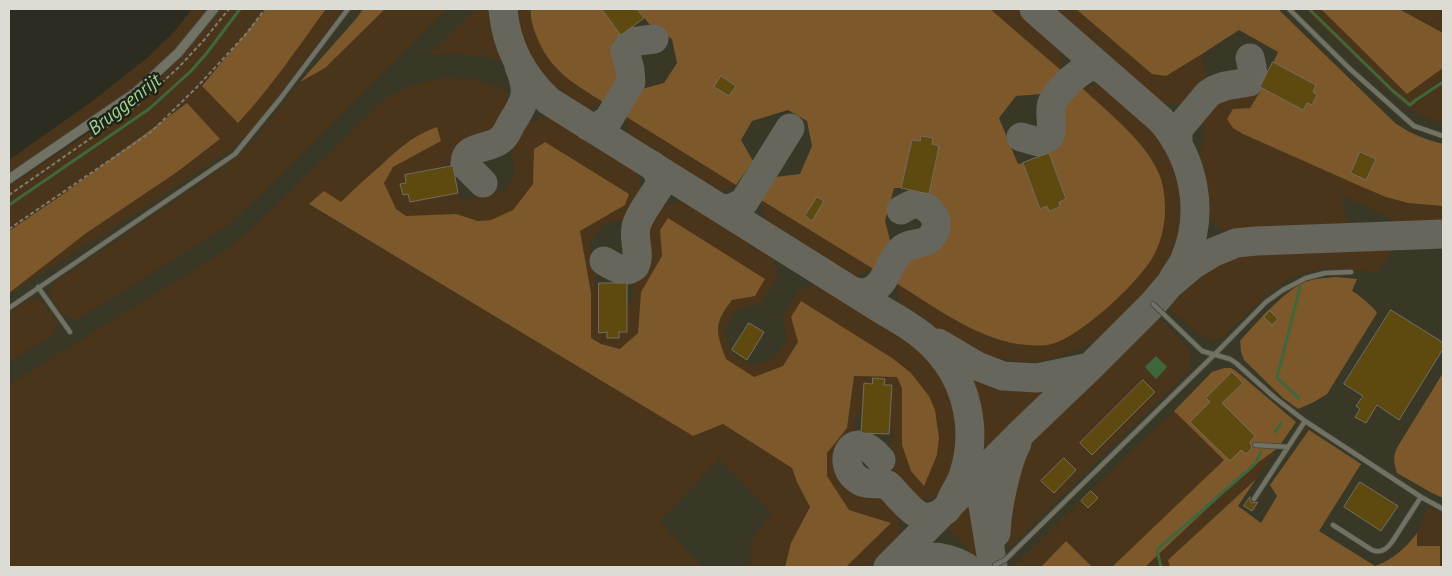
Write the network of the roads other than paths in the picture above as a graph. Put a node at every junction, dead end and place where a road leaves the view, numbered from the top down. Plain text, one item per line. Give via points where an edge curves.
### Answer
1 (214, 9) edge
2 (348, 9) edge
3 (1289, 9) edge
4 (1443, 136) edge
5 (9, 179) edge
6 (1351, 272) dead end
7 (38, 287) junction
8 (1153, 304) dead end
9 (9, 308) edge
10 (70, 332) dead end
11 (1214, 355) junction
12 (1305, 421) junction
13 (1255, 445) dead end
14 (1288, 447) junction
15 (1421, 497) junction
16 (1254, 499) dead end
17 (1443, 509) edge
18 (1333, 525) dead end
19 (995, 565) dead end

1 - 5 street via 178,53 136,92
2 - 7 lane via 235,154
3 - 4 lane via 1393,109 1414,126
6 - 11 lane via 1306,278 1283,290 1266,302
7 - 9 lane
7 - 10 lane
8 - 11 lane via 1202,351
11 - 12 lane via 1236,363
11 - 19 lane via 1005,560
12 - 14 lane
12 - 15 lane
13 - 14 lane
14 - 16 lane
15 - 17 lane
15 - 18 lane via 1388,548 1382,552 1372,550

